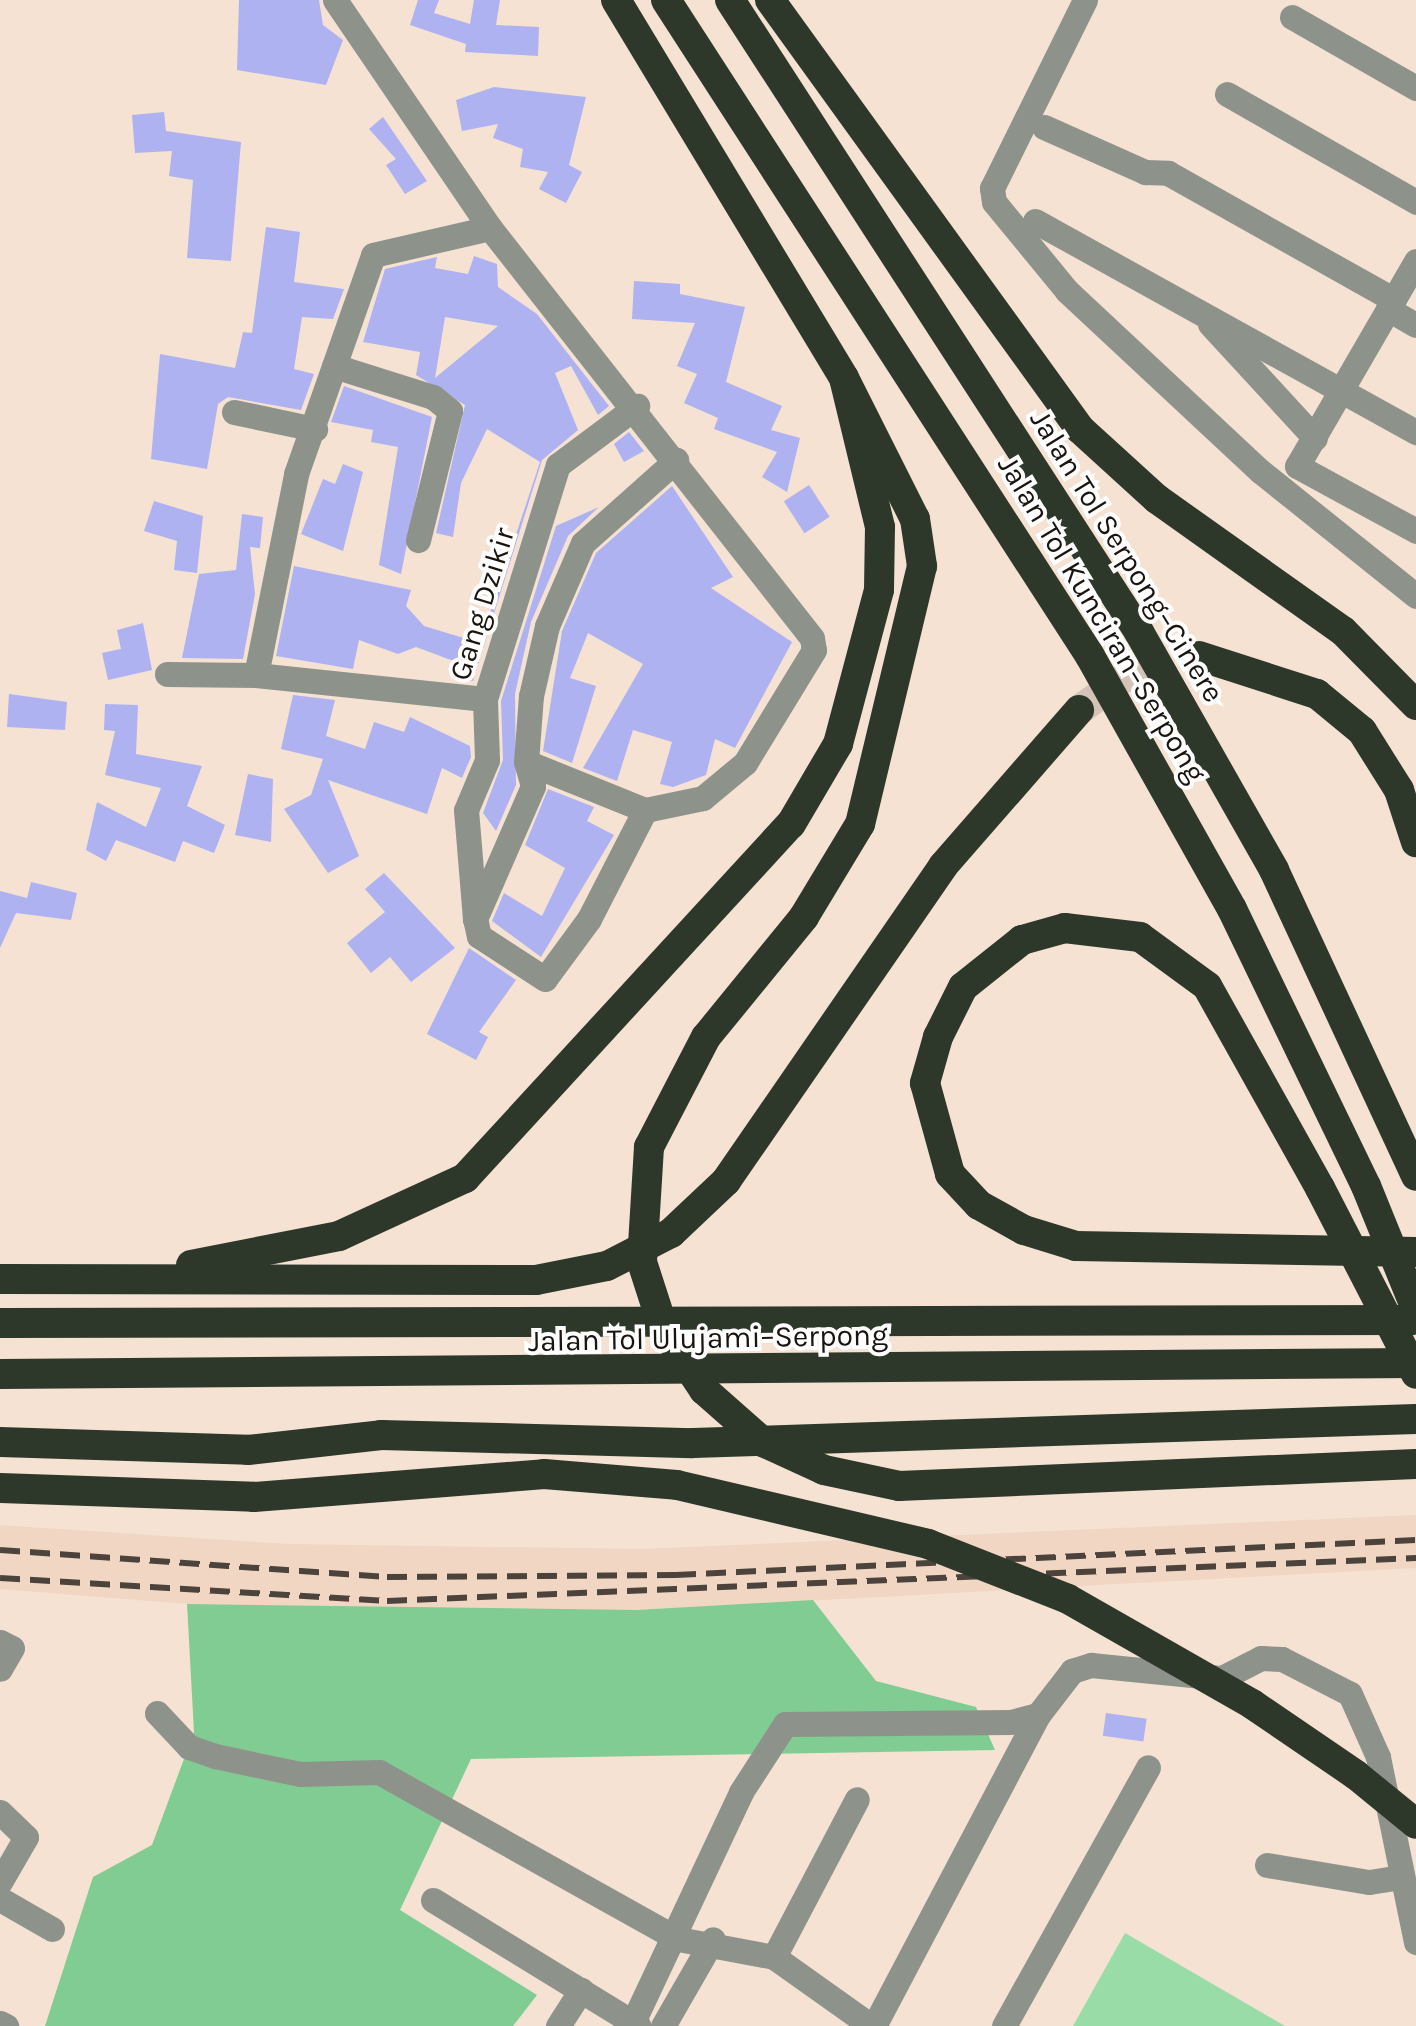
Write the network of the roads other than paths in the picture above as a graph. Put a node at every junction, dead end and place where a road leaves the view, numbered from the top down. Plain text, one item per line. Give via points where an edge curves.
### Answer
1 (334, 0) edge
2 (616, 0) edge
3 (666, 0) edge
4 (730, 0) edge
5 (770, 0) edge
6 (1085, 0) edge
7 (1292, 17) dead end
8 (1416, 88) edge
9 (1228, 94) dead end
10 (1044, 127) dead end
11 (1416, 202) edge
12 (1035, 221) dead end
13 (490, 228) junction
14 (1416, 262) edge
15 (1391, 305) junction
16 (1195, 306) junction
17 (1416, 325) edge
18 (334, 366) junction
19 (844, 378) junction
20 (1342, 390) junction
21 (637, 406) junction
22 (234, 412) dead end
23 (315, 429) junction
24 (1416, 432) edge
25 (1315, 438) junction
26 (676, 460) junction
27 (1416, 530) edge
28 (418, 540) dead end
29 (1416, 596) edge
30 (1199, 656) tunnel mouth
31 (167, 674) dead end
32 (256, 675) junction
33 (485, 700) junction
34 (1416, 704) edge
35 (1079, 710) tunnel mouth
36 (526, 762) junction
37 (645, 810) junction
38 (1416, 842) edge
39 (475, 920) junction
40 (1416, 1176) edge
41 (1416, 1252) edge
42 (125, 1278) junction
43 (0, 1279) edge
44 (1407, 1316) edge
45 (0, 1324) edge
46 (1415, 1367) edge
47 (0, 1374) edge
48 (1409, 1420) edge
49 (0, 1442) edge
50 (1413, 1464) edge
51 (0, 1488) edge
52 (157, 1712) dead end
53 (1038, 1715) junction
54 (1148, 1767) dead end
55 (857, 1799) dead end
56 (0, 1812) edge
57 (1416, 1824) edge
58 (1267, 1865) dead end
59 (1399, 1878) junction
60 (0, 1882) edge
61 (0, 1899) edge
62 (433, 1900) dead end
63 (52, 1929) dead end
64 (678, 1939) junction
65 (713, 1939) junction
66 (1416, 1942) edge
67 (774, 1957) junction
68 (581, 1990) junction
69 (636, 2024) edge
70 (558, 2026) edge
71 (663, 2026) edge
72 (872, 2026) edge
73 (1004, 2026) edge

1 - 13 street
2 - 19 highway
3 - 44 highway, Jalan Tol Kunciran–Serpong, bridge via 1090,656 1232,908 1366,1186
4 - 40 highway, Jalan Tol Serpong–Cinere via 1139,632 1274,870
5 - 34 highway via 1080,430 1157,498 1343,632
6 - 29 street via 992,188 994,202 1068,290 1205,419
7 - 8 street
9 - 11 street
10 - 15 street via 1145,172 1168,172
12 - 16 street
13 - 18 street via 373,255
13 - 21 street
14 - 15 street
15 - 17 street
15 - 20 street
16 - 20 street
16 - 25 street
18 - 23 street
18 - 28 street via 433,396 450,411
19 - 42 highway via 880,527 880,590 838,744 791,824 465,1178 339,1236
19 - 50 highway, bridge via 914,519 922,566 912,628 860,824 814,901 706,1038 649,1147 642,1262 664,1330 704,1390 763,1442 824,1470 899,1486
20 - 24 street
20 - 25 street
21 - 26 street
21 - 33 street, Gang Dzikir via 558,465
22 - 23 street
23 - 32 street via 296,474
25 - 27 street via 1297,466
26 - 36 street via 583,543 548,626
26 - 37 street via 814,650 732,780 704,798
30 - 38 highway via 1317,694 1362,731
31 - 32 street
32 - 33 street
33 - 39 street, Gang Dzikir via 487,760 458,798
35 - 42 highway via 1008,783 943,866 726,1181 671,1232 607,1266 536,1280
36 - 37 street
36 - 39 street via 533,786
37 - 39 street via 589,919 546,979 478,936
41 - 46 highway, bridge via 1320,1250 1213,1248 1076,1246 979,1205 950,1174 925,1083 964,987 989,961 1065,928 1106,928 1177,956 1207,986 1320,1188
42 - 43 highway
44 - 45 highway, Jalan Tol Ulujami–Serpong
46 - 47 highway, Jalan Tol Ulujami–Serpong
48 - 49 highway via 693,1443 381,1435 248,1450
51 - 57 highway, bridge via 254,1497 544,1474 676,1485 928,1544 1068,1599 1252,1704
52 - 64 street via 189,1747 215,1756 300,1774 380,1772
53 - 59 street via 1072,1671 1091,1665 1175,1678 1222,1678 1261,1658 1314,1668 1367,1715
53 - 64 street via 785,1724 740,1792
53 - 72 street
54 - 73 street
55 - 67 street
56 - 60 street via 26,1837
58 - 59 street via 1370,1882
59 - 66 street
61 - 63 street
62 - 68 street
64 - 65 street
64 - 69 street
65 - 67 street
65 - 71 street
67 - 72 street
68 - 69 street
68 - 70 street

